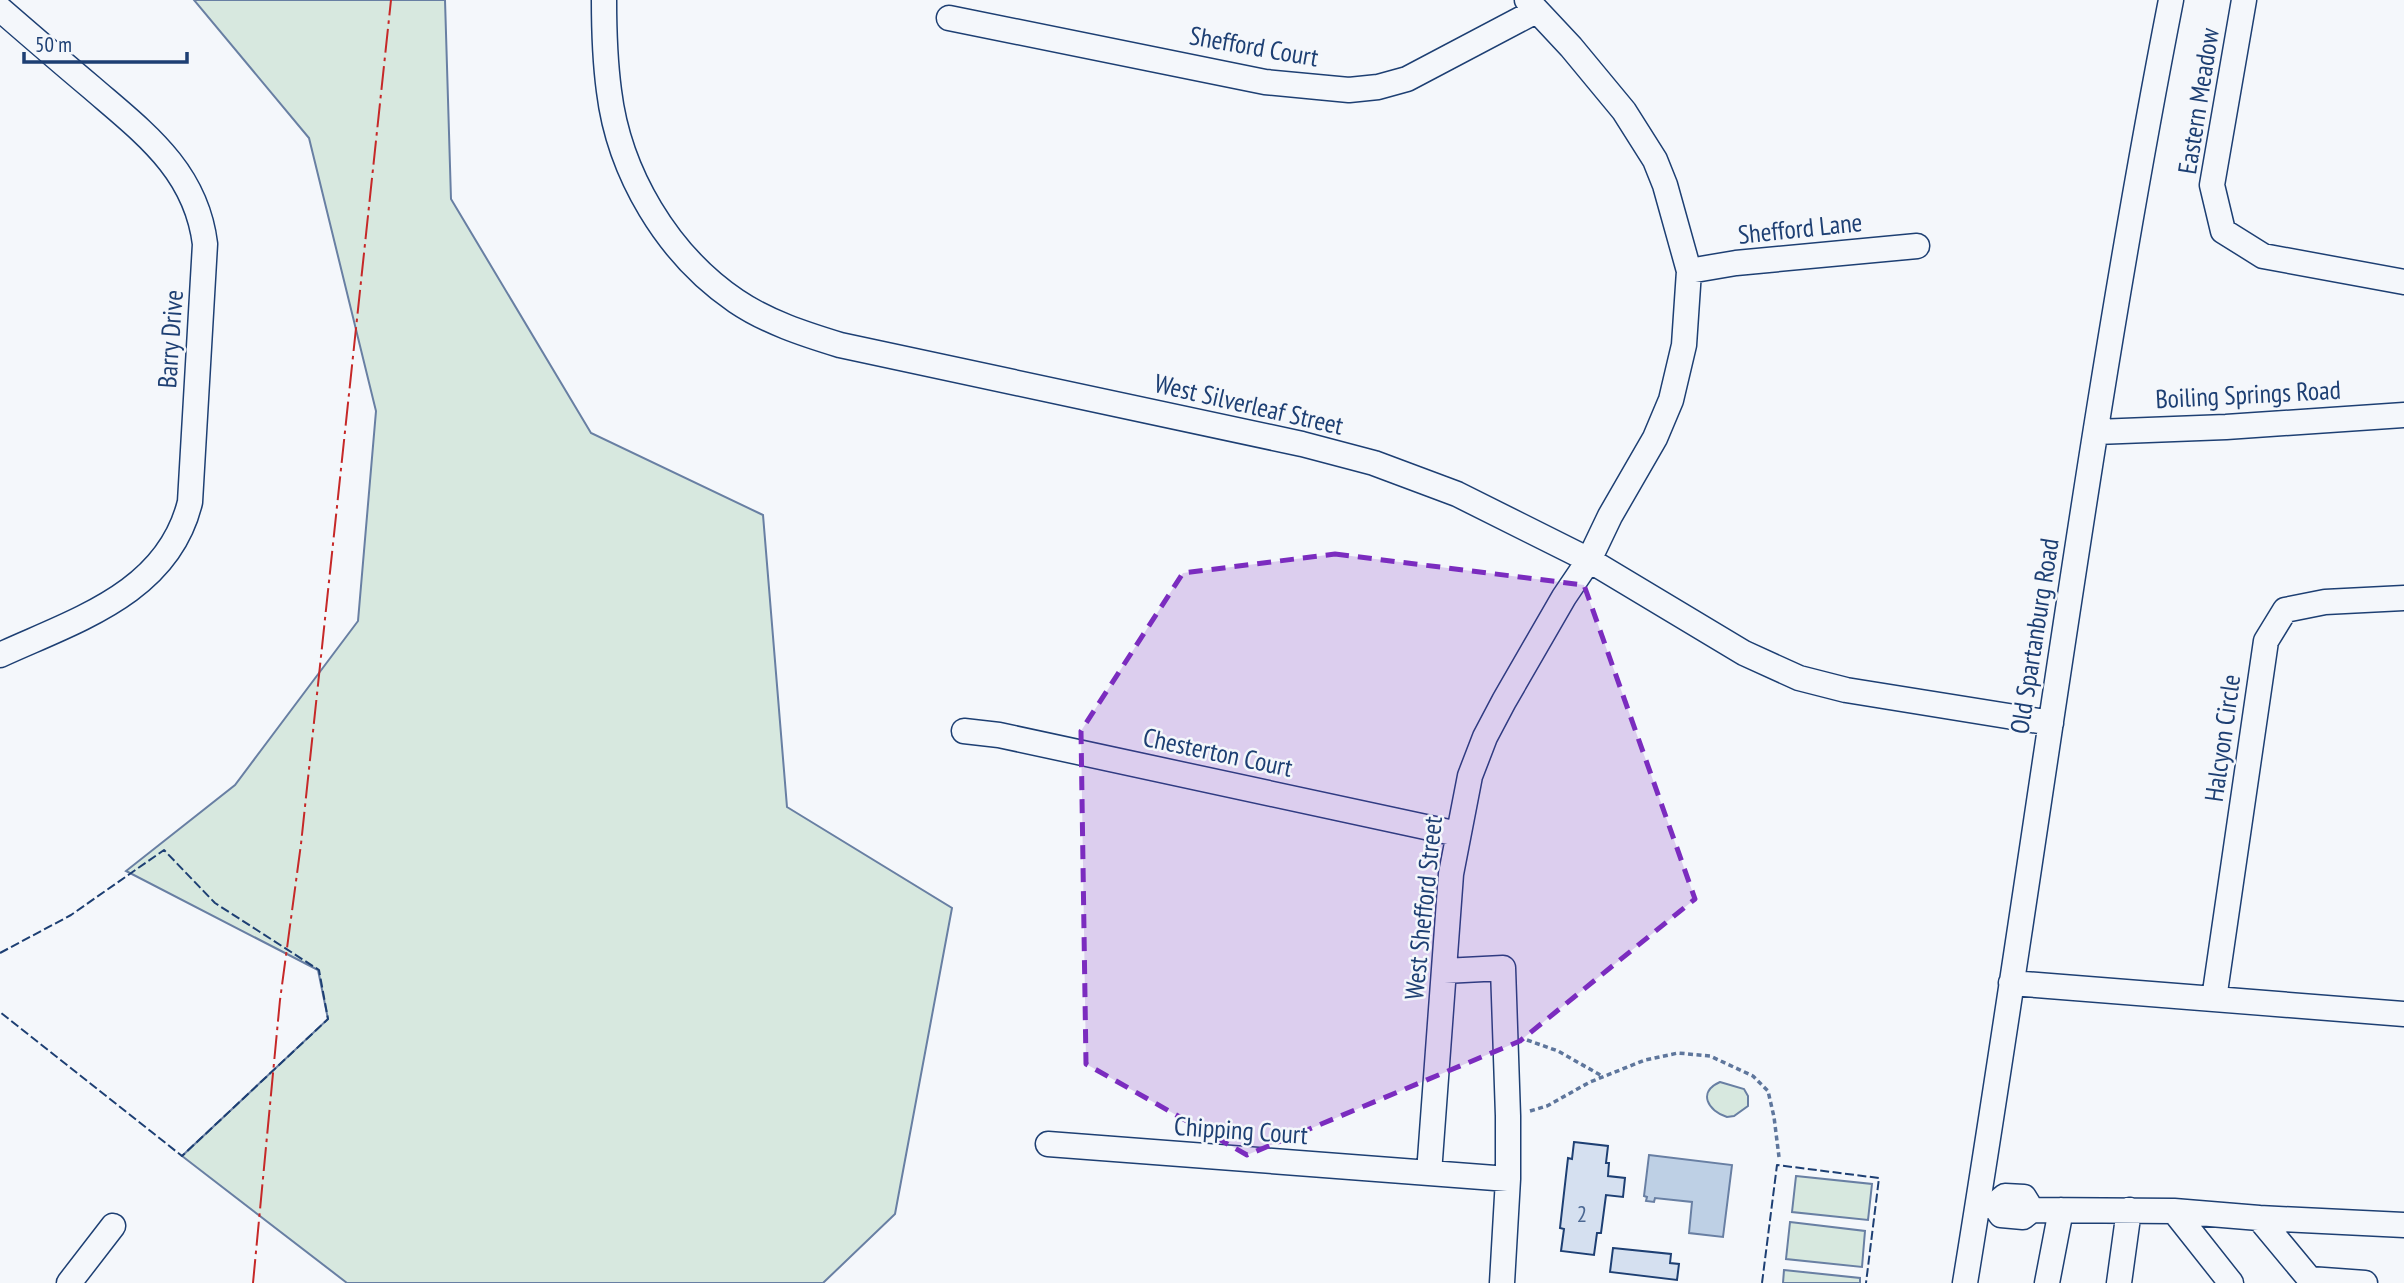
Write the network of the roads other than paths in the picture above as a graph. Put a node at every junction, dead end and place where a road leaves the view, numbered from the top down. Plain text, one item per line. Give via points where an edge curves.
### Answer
1 (604, 0) edge
2 (2171, 0) edge
3 (2244, 0) edge
4 (1531, 6) edge
5 (0, 9) edge
6 (949, 18) dead end
7 (1917, 246) dead end
8 (1689, 271) junction
9 (2404, 282) edge
10 (2404, 415) edge
11 (2096, 432) junction
12 (1589, 560) junction
13 (2404, 598) edge
14 (0, 655) edge
15 (2050, 723) junction
16 (964, 731) dead end
17 (1458, 834) junction
18 (1444, 971) junction
19 (2011, 982) junction
20 (2214, 999) junction
21 (2404, 1014) edge
22 (1048, 1144) dead end
23 (1429, 1173) junction
24 (1508, 1179) junction
25 (1986, 1205) junction
26 (2061, 1210) junction
27 (2129, 1210) junction
28 (2174, 1211) junction
29 (2259, 1218) junction
30 (113, 1226) dead end
31 (2404, 1226) edge
32 (2312, 1281) edge
33 (69, 1283) edge
34 (1502, 1283) edge
35 (1965, 1283) edge
36 (2047, 1283) edge
37 (2119, 1283) edge
38 (2231, 1283) edge
39 (2365, 1283) edge

1 - 12 street, West Silverleaf Street via 609,94 638,189 695,266 757,313 840,345 1374,463 1457,494
2 - 11 street, Old Spartanburg Road via 2132,204
3 - 9 street, Eastern Meadow via 2213,185 2223,230 2263,256
4 - 6 street, Shefford Court via 1407,79 1349,90 1265,82
4 - 8 street, West Shefford Street via 1571,47 1645,141 1665,185
5 - 14 street, Barry Drive via 146,134 171,161 195,203 205,244 191,502 182,531 157,567 121,596
7 - 8 street, Shefford Lane
8 - 12 street, West Shefford Street via 1684,345 1671,400
10 - 11 street, Boiling Springs Road
11 - 15 street, Old Spartanburg Road
12 - 15 street, West Silverleaf Street via 1744,653 1799,678 1846,690
12 - 17 street, West Shefford Street via 1485,737 1469,776
13 - 20 street, Halcyon Circle via 2325,602 2285,610 2266,641
15 - 19 street, Old Spartanburg Road
16 - 17 street, Chesterton Court
17 - 18 street, West Shefford Street
18 - 23 street, West Shefford Street
18 - 24 street via 1503,968
19 - 20 street
19 - 25 street, Old Spartanburg Road
20 - 21 street
22 - 23 street, Chipping Court
23 - 24 street
24 - 34 street
25 - 26 street via 2005,1196 2024,1197 2032,1210
25 - 35 street, Old Spartanburg Road
26 - 27 street
26 - 36 street
27 - 28 street
27 - 37 street
28 - 29 street
28 - 38 street
29 - 31 street
29 - 32 street
30 - 33 street
32 - 39 street

